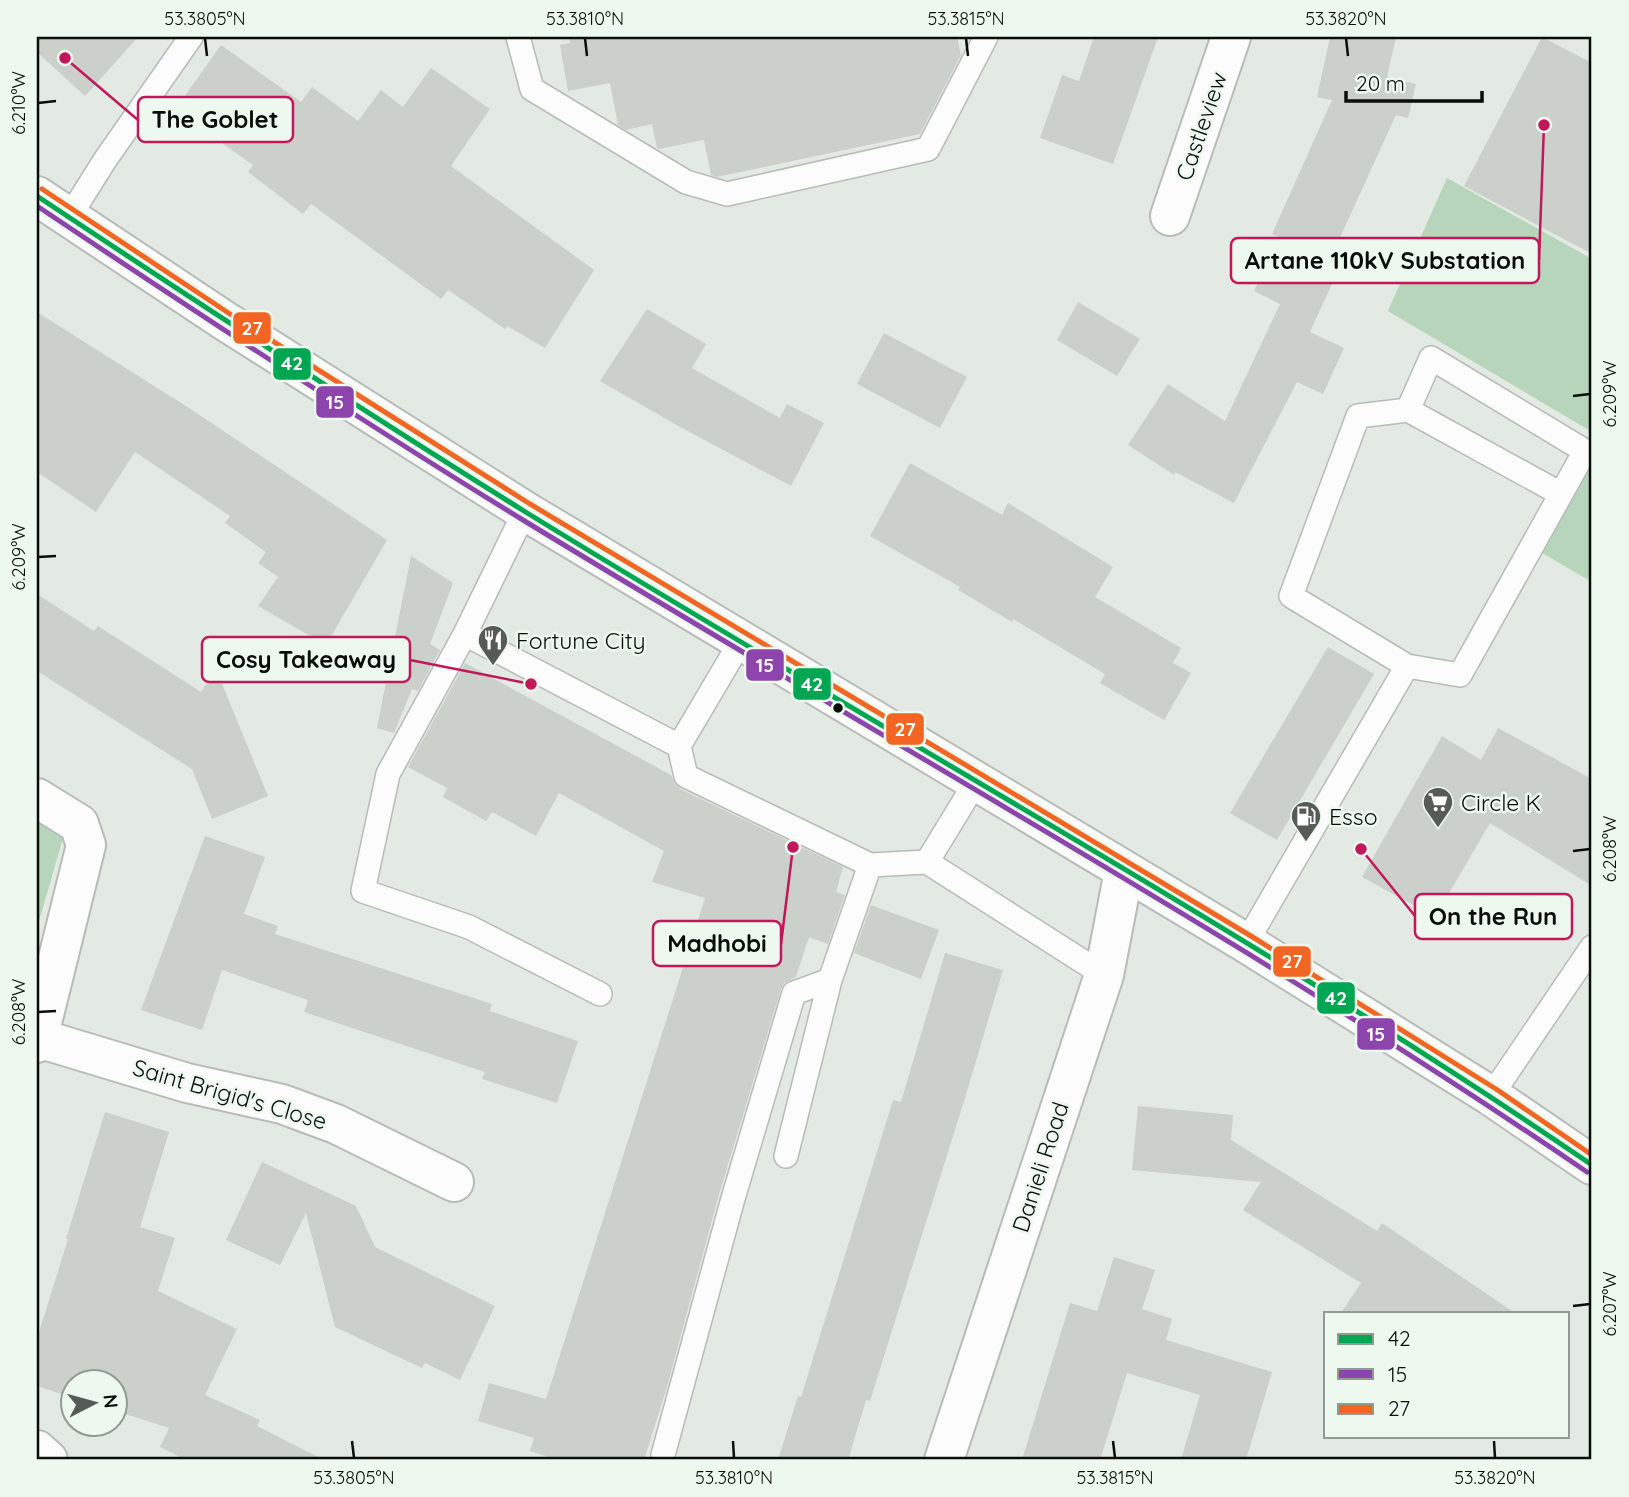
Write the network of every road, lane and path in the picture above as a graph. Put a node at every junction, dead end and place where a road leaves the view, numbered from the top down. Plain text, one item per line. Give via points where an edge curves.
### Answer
1 (191, 37) edge
2 (518, 37) edge
3 (986, 37) edge
4 (1231, 37) edge
5 (37, 196) edge
6 (1170, 216) dead end
7 (68, 219) junction
8 (1408, 410) junction
9 (1561, 494) junction
10 (525, 511) junction
11 (465, 634) junction
12 (741, 641) junction
13 (1407, 666) junction
14 (679, 746) junction
15 (977, 780) junction
16 (37, 798) edge
17 (928, 862) junction
18 (870, 865) junction
19 (1124, 871) junction
20 (1246, 943) junction
21 (1592, 947) edge
22 (1104, 975) junction
23 (830, 980) junction
24 (600, 994) dead end
25 (38, 1041) edge
26 (1491, 1096) junction
27 (786, 1156) dead end
28 (1592, 1165) edge
29 (454, 1182) dead end
30 (37, 1450) edge
31 (663, 1455) dead end
32 (48, 1460) edge
33 (944, 1460) edge

1 - 7 lane
2 - 3 lane via 532,89 685,182 727,194 928,149
4 - 6 main road, Castleview
5 - 7 main road
7 - 10 main road
8 - 9 lane
8 - 9 lane via 1432,358 1585,451
8 - 13 lane via 1358,416 1291,596
9 - 13 lane via 1460,675
10 - 11 lane
10 - 12 main road
11 - 14 lane
11 - 24 lane via 388,774 363,891 469,927
12 - 14 lane
12 - 15 main road
13 - 20 lane
14 - 18 lane via 686,776
15 - 17 lane
15 - 19 main road
16 - 25 main road via 79,824 86,845
17 - 18 lane
17 - 22 lane
18 - 23 lane
19 - 20 main road
19 - 22 main road, Danieli Road
20 - 26 main road
21 - 26 lane
22 - 33 main road, Danieli Road
23 - 27 lane
23 - 31 lane via 794,993
25 - 29 main road, Saint Brigid's Close via 282,1104 336,1124
26 - 28 main road
30 - 32 main road

